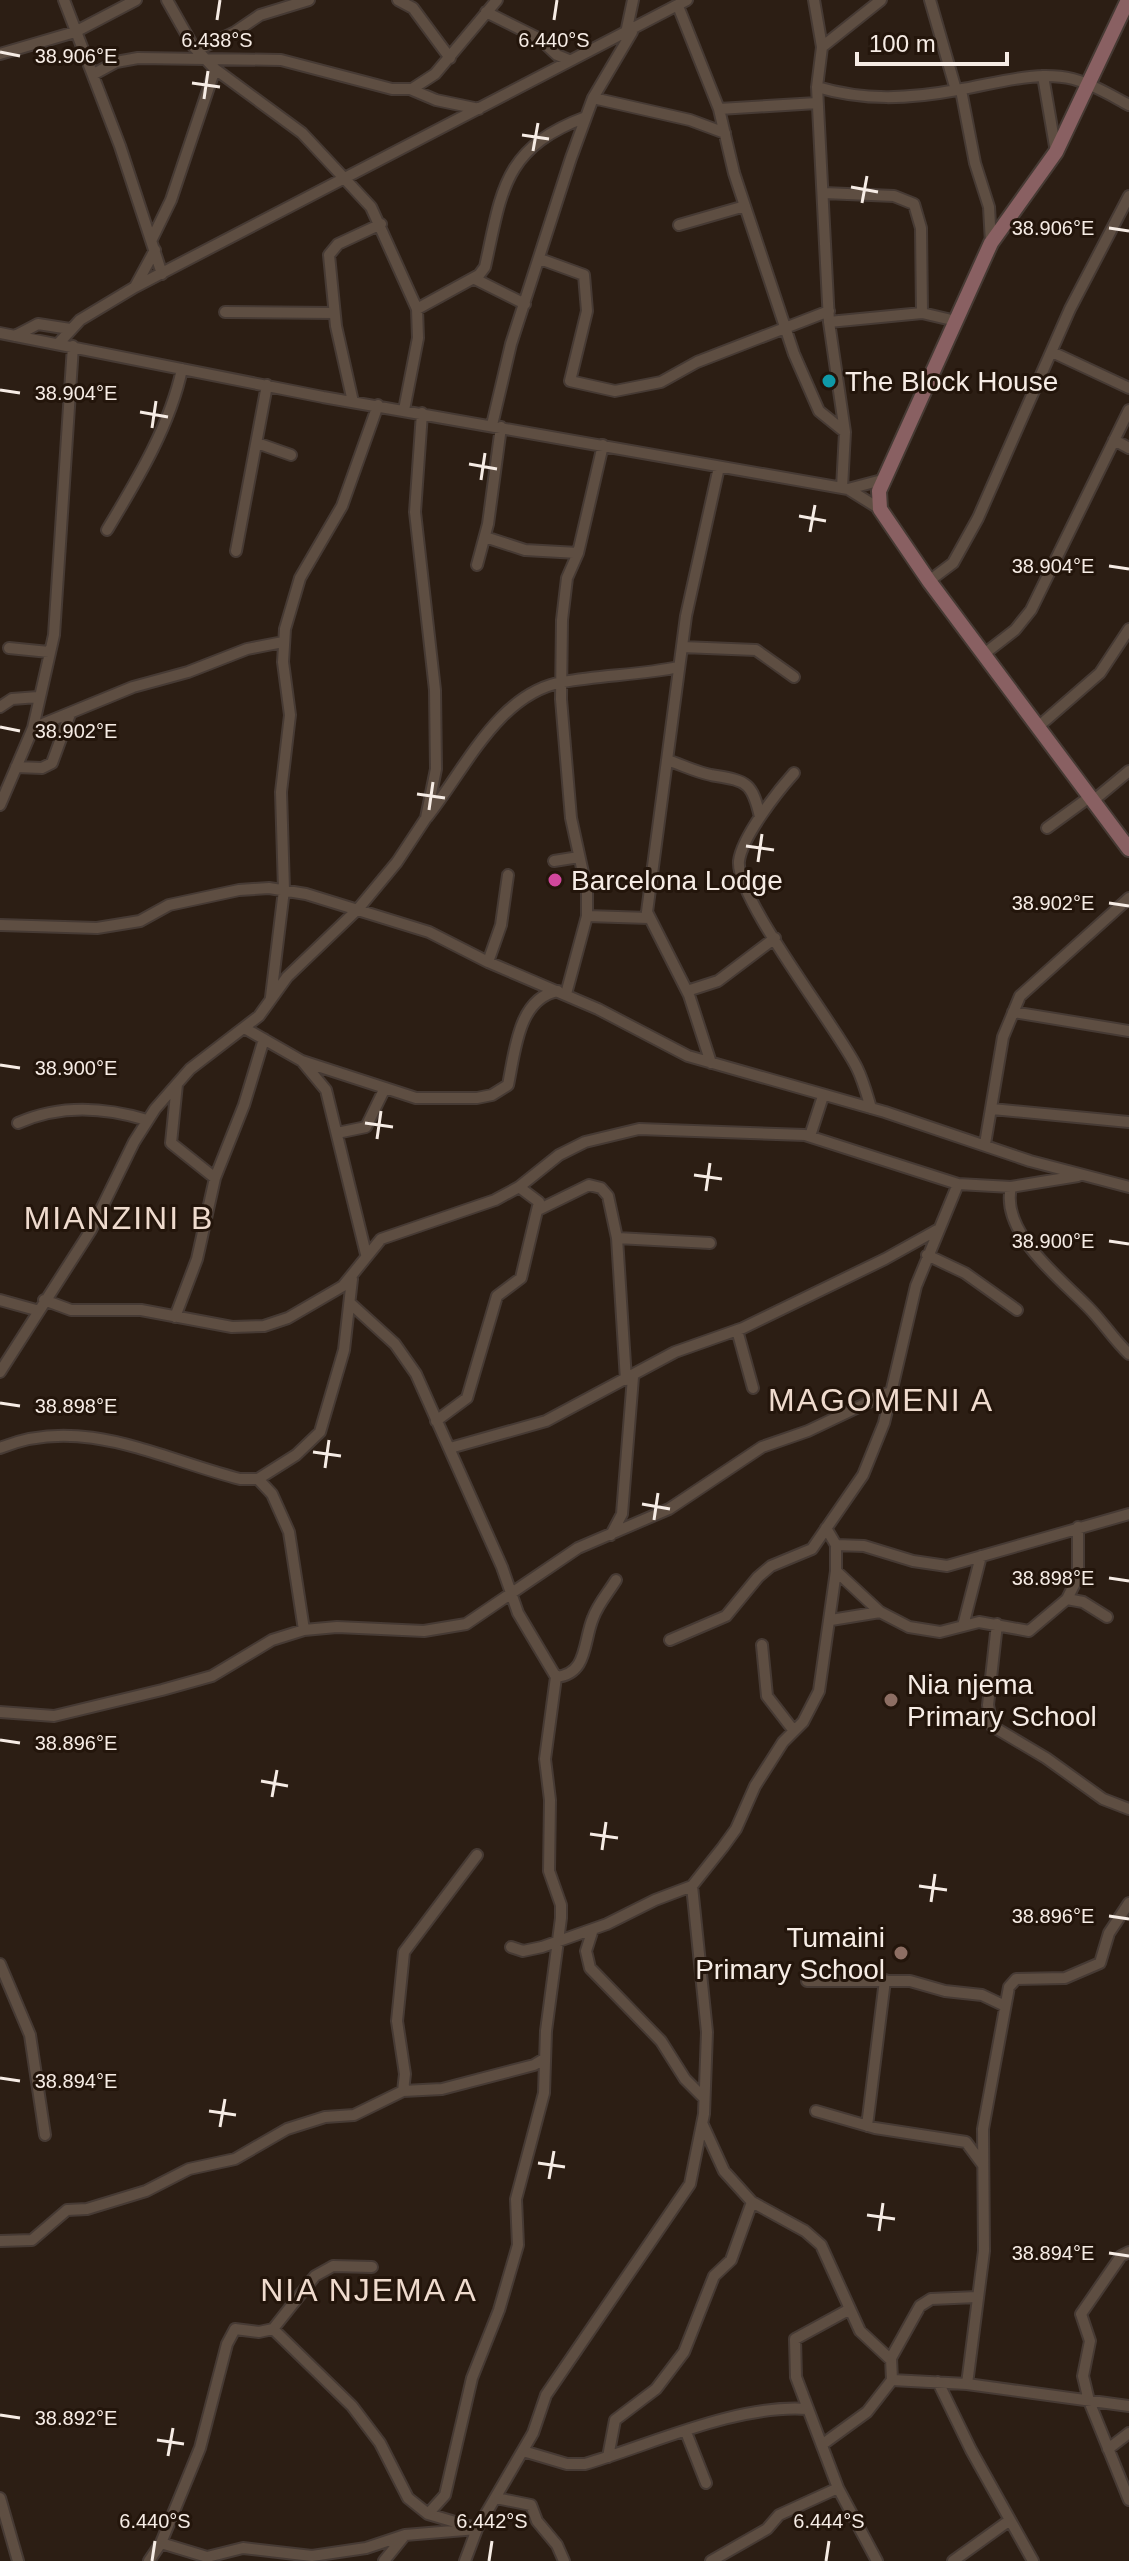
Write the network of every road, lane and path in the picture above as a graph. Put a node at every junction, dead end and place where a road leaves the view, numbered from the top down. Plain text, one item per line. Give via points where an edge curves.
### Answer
1 (64, 0) edge
2 (136, 0) edge
3 (167, 0) edge
4 (309, 0) edge
5 (398, 0) edge
6 (497, 0) edge
7 (633, 0) edge
8 (667, 0) edge
9 (814, 0) edge
10 (881, 0) edge
11 (930, 0) edge
12 (1128, 3) edge
13 (682, 4) edge
14 (486, 12) junction
15 (75, 32) junction
16 (630, 32) junction
17 (549, 47) junction
18 (822, 47) junction
19 (195, 48) junction
20 (0, 54) edge
21 (176, 57) junction
22 (450, 58) junction
23 (569, 60) junction
24 (211, 65) junction
25 (551, 68) junction
26 (94, 74) junction
27 (1043, 76) junction
28 (1087, 83) junction
29 (817, 87) junction
30 (410, 89) junction
31 (958, 90) junction
32 (593, 98) junction
33 (817, 103) junction
34 (1129, 105) edge
35 (479, 109) junction
36 (719, 109) junction
37 (586, 117) junction
38 (725, 133) junction
39 (1056, 152) junction
40 (345, 178) junction
41 (824, 193) junction
42 (1129, 196) edge
43 (745, 206) junction
44 (381, 224) junction
45 (679, 225) dead end
46 (991, 243) junction
47 (153, 245) junction
48 (540, 259) junction
49 (162, 274) junction
50 (475, 279) junction
51 (135, 287) junction
52 (525, 304) junction
53 (417, 309) junction
54 (225, 312) dead end
55 (334, 313) junction
56 (922, 313) junction
57 (829, 317) junction
58 (956, 321) junction
59 (784, 326) junction
60 (70, 329) junction
61 (0, 333) edge
62 (15, 336) junction
63 (58, 344) junction
64 (73, 346) junction
65 (1052, 352) junction
66 (182, 369) junction
67 (267, 385) junction
68 (1129, 388) edge
69 (353, 402) junction
70 (378, 405) junction
71 (404, 410) junction
72 (1129, 410) edge
73 (422, 413) junction
74 (496, 426) junction
75 (845, 432) junction
76 (1114, 440) junction
77 (257, 443) junction
78 (603, 445) junction
79 (1129, 448) edge
80 (291, 455) dead end
81 (719, 467) junction
82 (882, 480) junction
83 (845, 489) junction
84 (880, 509) junction
85 (107, 530) dead end
86 (485, 537) junction
87 (236, 551) dead end
88 (578, 553) junction
89 (477, 565) dead end
90 (929, 581) junction
91 (1129, 629) edge
92 (283, 642) junction
93 (682, 647) junction
94 (9, 648) dead end
95 (49, 652) junction
96 (984, 654) junction
97 (679, 667) junction
98 (794, 677) dead end
99 (561, 682) junction
100 (38, 697) junction
101 (0, 707) edge
102 (70, 714) junction
103 (1039, 726) junction
104 (33, 728) junction
105 (667, 760) junction
106 (16, 767) junction
107 (1129, 771) edge
108 (794, 773) dead end
109 (1093, 798) junction
110 (0, 805) edge
111 (760, 817) junction
112 (426, 818) junction
113 (1047, 828) dead end
114 (1129, 849) edge
115 (579, 857) junction
116 (554, 861) dead end
117 (508, 875) dead end
118 (284, 890) junction
119 (1129, 898) edge
120 (358, 909) junction
121 (587, 916) junction
122 (649, 918) junction
123 (0, 925) edge
124 (775, 938) junction
125 (488, 962) junction
126 (687, 991) junction
127 (562, 993) junction
128 (271, 998) junction
129 (1013, 1012) junction
130 (246, 1029) junction
131 (1129, 1031) edge
132 (264, 1039) junction
133 (302, 1061) junction
134 (711, 1063) junction
135 (177, 1084) junction
136 (384, 1090) junction
137 (823, 1096) junction
138 (871, 1108) junction
139 (992, 1109) junction
140 (147, 1120) junction
141 (1129, 1122) edge
142 (18, 1123) dead end
143 (337, 1133) junction
144 (810, 1136) junction
145 (985, 1144) junction
146 (1080, 1175) junction
147 (215, 1178) junction
148 (958, 1184) junction
149 (519, 1187) junction
150 (1011, 1187) junction
151 (1129, 1187) edge
152 (540, 1209) junction
153 (937, 1230) junction
154 (617, 1238) junction
155 (710, 1243) dead end
156 (366, 1254) junction
157 (927, 1255) junction
158 (352, 1279) junction
159 (0, 1300) edge
160 (44, 1300) junction
161 (351, 1304) junction
162 (36, 1310) junction
163 (1017, 1310) dead end
164 (175, 1317) junction
165 (737, 1330) junction
166 (1129, 1354) edge
167 (0, 1372) edge
168 (629, 1378) junction
169 (753, 1388) dead end
170 (888, 1393) junction
171 (436, 1421) junction
172 (0, 1448) edge
173 (450, 1448) junction
174 (258, 1479) junction
175 (1129, 1514) edge
176 (1078, 1527) junction
177 (826, 1528) junction
178 (611, 1535) junction
179 (836, 1545) junction
180 (981, 1556) junction
181 (836, 1571) junction
182 (616, 1580) dead end
183 (512, 1596) junction
184 (1067, 1599) junction
185 (880, 1612) junction
186 (1107, 1617) dead end
187 (831, 1620) junction
188 (997, 1624) junction
189 (963, 1626) junction
190 (304, 1630) junction
191 (670, 1640) dead end
192 (762, 1645) dead end
193 (556, 1677) junction
194 (0, 1712) edge
195 (794, 1731) junction
196 (1129, 1809) edge
197 (477, 1855) dead end
198 (692, 1886) junction
199 (1129, 1903) edge
200 (593, 1929) junction
201 (559, 1940) junction
202 (511, 1947) dead end
203 (0, 1964) edge
204 (885, 1980) junction
205 (807, 1981) dead end
206 (1003, 2005) junction
207 (544, 2059) junction
208 (403, 2091) junction
209 (703, 2097) junction
210 (816, 2111) dead end
211 (703, 2125) junction
212 (867, 2126) junction
213 (983, 2129) junction
214 (45, 2135) dead end
215 (966, 2142) junction
216 (983, 2165) junction
217 (752, 2202) junction
218 (0, 2241) edge
219 (1129, 2252) edge
220 (372, 2267) dead end
221 (977, 2297) junction
222 (850, 2309) junction
223 (273, 2329) junction
224 (891, 2360) junction
225 (892, 2380) junction
226 (938, 2382) junction
227 (967, 2384) junction
228 (1089, 2401) junction
229 (1129, 2406) edge
230 (807, 2409) junction
231 (686, 2432) junction
232 (1129, 2433) edge
233 (823, 2444) junction
234 (1108, 2449) junction
235 (523, 2451) junction
236 (608, 2457) junction
237 (706, 2483) dead end
238 (838, 2488) junction
239 (0, 2498) edge
240 (496, 2498) junction
241 (1129, 2500) edge
242 (428, 2514) junction
243 (1010, 2520) junction
244 (477, 2529) junction
245 (405, 2535) junction
246 (161, 2543) junction
247 (315, 2558) edge
248 (18, 2561) edge
249 (149, 2561) edge
250 (384, 2561) edge
251 (465, 2561) edge
252 (564, 2561) edge
253 (711, 2561) edge
254 (877, 2561) edge
255 (953, 2561) edge
256 (1033, 2561) edge

1 - 15 street
2 - 15 street
3 - 19 street
4 - 19 street via 260,15
5 - 22 street via 413,8
6 - 14 street
7 - 16 street
8 - 13 street
9 - 18 street
10 - 18 street
11 - 31 street
12 - 28 main road
13 - 16 street
13 - 36 street
14 - 17 street
14 - 22 street
15 - 20 street
15 - 26 street
16 - 23 street
16 - 32 street
17 - 23 street
17 - 25 street
18 - 29 street
19 - 21 street
19 - 24 street
21 - 24 street
21 - 26 street via 127,60
22 - 30 street
23 - 25 street
24 - 30 street via 281,60
24 - 40 street via 302,133
24 - 47 street
25 - 35 street
26 - 47 street
27 - 28 street
27 - 31 street
27 - 39 street
28 - 34 street
28 - 39 main road
29 - 31 street via 877,98
29 - 33 street
30 - 35 street
31 - 46 street via 989,207
32 - 37 street
32 - 38 street
33 - 36 street
33 - 41 street
35 - 40 street
36 - 38 street
37 - 48 street
37 - 50 street via 522,155 505,185 485,267
38 - 43 street
39 - 46 main road
40 - 44 street
40 - 49 street
41 - 56 street via 894,196 914,204 921,228
41 - 57 street
42 - 65 street
43 - 45 street
43 - 59 street
44 - 53 street
44 - 55 street via 338,244 329,255
46 - 58 main road
47 - 49 street
47 - 51 street
48 - 52 street
48 - 59 street via 580,271 587,284 573,383 615,391 661,382
49 - 51 street
50 - 52 street
50 - 53 street
51 - 60 street
52 - 74 street
53 - 71 street via 418,338
54 - 55 street
55 - 69 street
56 - 57 street
56 - 58 street
57 - 59 street
57 - 75 street
58 - 82 main road
59 - 75 street via 811,399
60 - 62 street via 38,324
60 - 63 street
61 - 62 street
62 - 63 street
63 - 64 street
64 - 66 street
64 - 95 street via 59,606
65 - 68 street
65 - 90 street via 966,540 953,563
66 - 67 street
66 - 85 street via 159,435
67 - 69 street
67 - 77 street
69 - 70 street
70 - 71 street
70 - 92 street via 342,506 300,578
71 - 73 street
72 - 76 street
73 - 74 street
73 - 112 street via 415,512 435,690 436,769
74 - 78 street
74 - 86 street
75 - 83 street
76 - 79 street
76 - 96 street via 1031,610
77 - 80 street
77 - 87 street
78 - 81 street
78 - 88 street
81 - 83 street
81 - 93 street
82 - 83 street
82 - 84 main road
83 - 84 street
84 - 90 main road
86 - 88 street via 525,550
86 - 89 street
88 - 99 street via 566,582
90 - 96 main road
91 - 103 street via 1100,673
92 - 102 street via 225,656
92 - 118 street via 290,715 281,792
93 - 97 street
93 - 98 street via 756,650
94 - 95 street
95 - 100 street
96 - 103 main road
97 - 99 street
97 - 105 street
99 - 112 street via 519,700
99 - 115 street
100 - 101 street via 12,699
100 - 104 street
102 - 104 street
102 - 106 street via 52,763
103 - 109 main road
104 - 106 street
105 - 111 street via 740,779 751,788
105 - 122 street
106 - 110 street
107 - 109 street
108 - 111 street
109 - 113 street
109 - 114 main road
111 - 124 street via 741,856 740,871
112 - 120 street
115 - 116 street
115 - 121 street
117 - 125 street via 501,925
118 - 120 street
118 - 123 street via 239,890 169,905 140,921 97,928
118 - 128 street
119 - 129 street via 1030,983
120 - 125 street via 429,932
120 - 128 street
121 - 122 street
121 - 127 street
122 - 126 street
124 - 126 street via 718,981
124 - 138 street via 858,1069
125 - 127 street
126 - 134 street
127 - 134 street via 672,1050
127 - 136 street via 545,995 527,1010 508,1085 501,1091 477,1098 416,1098
128 - 130 street
129 - 131 street
129 - 139 street via 1003,1037
130 - 132 street
130 - 135 street via 209,1053
132 - 133 street
132 - 147 street
133 - 136 street
133 - 143 street via 330,1098
134 - 137 street
135 - 140 street
135 - 147 street via 171,1143
136 - 143 street via 366,1127
137 - 138 street
137 - 144 street
138 - 145 street
139 - 141 street
139 - 145 street
140 - 142 street via 99,1107
140 - 160 street via 91,1230
143 - 156 street
144 - 148 street
144 - 149 street via 639,1129 570,1149
145 - 146 street
146 - 150 street
146 - 151 street
147 - 164 street via 197,1259
148 - 150 street
148 - 153 street
149 - 152 street via 536,1197
149 - 156 street via 381,1239
150 - 166 street via 1011,1212 1041,1262
152 - 154 street via 597,1186 608,1196
152 - 171 street via 521,1278 497,1296 467,1398
153 - 157 street
153 - 165 street
154 - 155 street
154 - 168 street
156 - 158 street
157 - 163 street via 965,1273
157 - 170 street
158 - 161 street
158 - 164 street via 298,1313 264,1326
159 - 162 street
160 - 162 street
160 - 164 street via 71,1310 141,1310
161 - 171 street via 408,1360
161 - 174 street via 340,1369 320,1432
162 - 167 street
165 - 168 street via 675,1352
165 - 169 street
168 - 173 street via 546,1421
168 - 178 street via 622,1514
170 - 177 street via 871,1458
170 - 178 street via 762,1447 669,1509
171 - 173 street
172 - 174 street via 45,1435 78,1436 240,1479
173 - 183 street
174 - 190 street via 272,1494 289,1532
175 - 176 street
176 - 180 street
176 - 184 street via 1077,1584
177 - 179 street
177 - 191 street via 804,1555 771,1566 758,1577 731,1613
178 - 183 street via 578,1548
179 - 180 street via 864,1546 934,1566
179 - 181 street
180 - 189 street
181 - 185 street
181 - 187 street
182 - 193 street via 598,1606 580,1664 570,1674
183 - 190 street via 466,1624 442,1630
183 - 193 street
184 - 186 street
184 - 188 street via 1029,1631
185 - 187 street
185 - 189 street via 924,1631
187 - 195 street via 819,1691
188 - 189 street
188 - 196 street via 988,1705 992,1726 1103,1799
190 - 194 street via 272,1640 212,1676 162,1690 54,1716
192 - 195 street via 767,1696
193 - 201 street via 545,1759 550,1786 549,1871 561,1905
195 - 198 street via 755,1786 736,1829
197 - 208 street via 404,1952 397,2021
198 - 200 street
198 - 209 street via 707,2032
199 - 206 street via 1109,1933 1100,1963 1065,1978 1016,1979
200 - 201 street
200 - 209 street via 586,1951 590,1968 661,2041
201 - 202 street via 523,1951
201 - 207 street
203 - 214 street via 30,2035
204 - 205 street
204 - 206 street via 982,1995
204 - 212 street
206 - 213 street
207 - 208 street via 442,2089
207 - 242 street via 544,2093 515,2205 518,2245 472,2378 445,2495
208 - 218 street via 354,2115 287,2129 235,2159 189,2169 146,2191 67,2210 32,2240
209 - 211 street
210 - 212 street
211 - 217 street via 724,2171
211 - 235 street via 688,2189 546,2395
212 - 215 street
213 - 215 street
213 - 216 street
215 - 216 street
216 - 221 street via 984,2251
217 - 222 street via 812,2236 826,2254
217 - 236 street via 731,2260 714,2276 684,2352 656,2389 615,2420
219 - 228 street via 1082,2310 1090,2341 1083,2376
220 - 223 street via 343,2264 315,2276
221 - 224 street via 931,2299 920,2306
221 - 227 street
222 - 224 street via 860,2331
222 - 230 street via 795,2337 796,2377
223 - 242 street via 352,2406 380,2443 408,2498
223 - 246 street via 253,2332 238,2327 231,2334 200,2448
224 - 225 street
225 - 226 street
225 - 233 street via 867,2412
226 - 227 street
226 - 243 street
227 - 228 street
228 - 229 street
228 - 234 street
230 - 231 street via 772,2407
230 - 233 street
231 - 236 street
231 - 237 street
232 - 234 street
233 - 238 street
234 - 241 street
235 - 236 street via 570,2464
235 - 240 street
238 - 253 street via 779,2515 767,2529
238 - 254 street
239 - 248 street
240 - 244 street
240 - 252 street via 531,2505
242 - 244 street
243 - 255 street
243 - 256 street
244 - 245 street
244 - 251 street
245 - 247 street
245 - 250 street
246 - 247 street via 207,2557 243,2548
246 - 249 street

